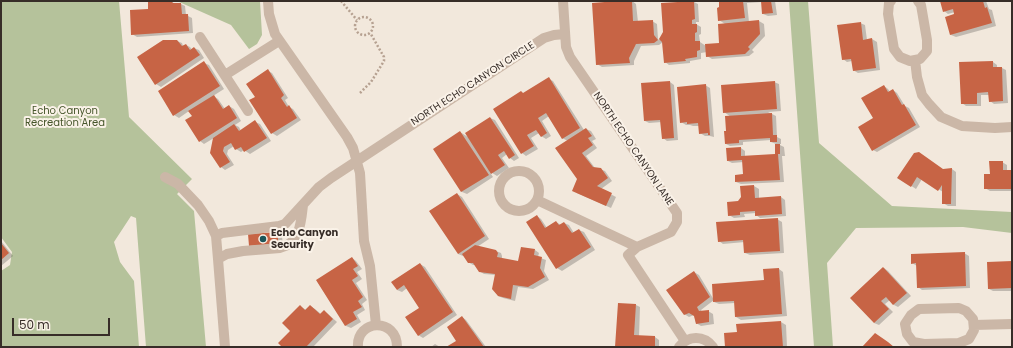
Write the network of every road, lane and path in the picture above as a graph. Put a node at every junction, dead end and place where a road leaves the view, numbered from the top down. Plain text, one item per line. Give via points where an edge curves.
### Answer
1 (268, 1) edge
2 (341, 1) edge
3 (563, 1) edge
4 (891, 1) edge
5 (918, 1) edge
6 (357, 20) junction
7 (370, 33) junction
8 (565, 34) junction
9 (200, 37) dead end
10 (279, 41) junction
11 (915, 60) junction
12 (225, 75) junction
13 (360, 93) dead end
14 (248, 111) dead end
15 (1012, 127) edge
16 (357, 160) junction
17 (165, 177) dead end
18 (537, 200) dead end
19 (303, 205) junction
20 (216, 236) junction
21 (637, 246) junction
22 (218, 259) junction
23 (974, 324) junction
24 (1012, 324) edge
25 (376, 325) junction
26 (682, 344) edge
27 (225, 347) edge
28 (358, 347) edge
29 (397, 347) edge
30 (713, 347) edge

1 - 10 street via 269,14
2 - 6 path
3 - 8 street
4 - 11 street via 888,14 894,49 900,58
5 - 11 street via 921,5 927,51 920,59
6 - 7 path via 357,33
6 - 7 path via 370,20
7 - 13 path via 384,61 371,82
8 - 16 street, NORTH ECHO CANYON CIRCLE via 544,38
8 - 21 street, NORTH ECHO CANYON LANE via 570,57 677,213 677,222 671,232
9 - 12 street
10 - 12 street
10 - 16 street via 346,137
11 - 15 street via 916,77 922,95 941,117 962,126
12 - 14 street
16 - 19 street, NORTH ECHO CANYON CIRCLE via 319,187
16 - 25 street via 364,241 370,266
17 - 20 street via 178,184 198,205
18 - 21 street
19 - 20 street, NORTH ECHO CANYON CIRCLE via 285,224
19 - 22 street via 297,234 287,246 236,252
20 - 22 street
21 - 26 street via 628,256
22 - 27 street
23 - 23 street via 970,315 959,308 919,309 911,315 906,324 906,334 914,342 924,344 959,343 969,339
23 - 24 street
25 - 28 street via 361,333
25 - 29 street via 389,328 394,333
26 - 30 street via 690,338 696,338 707,341

